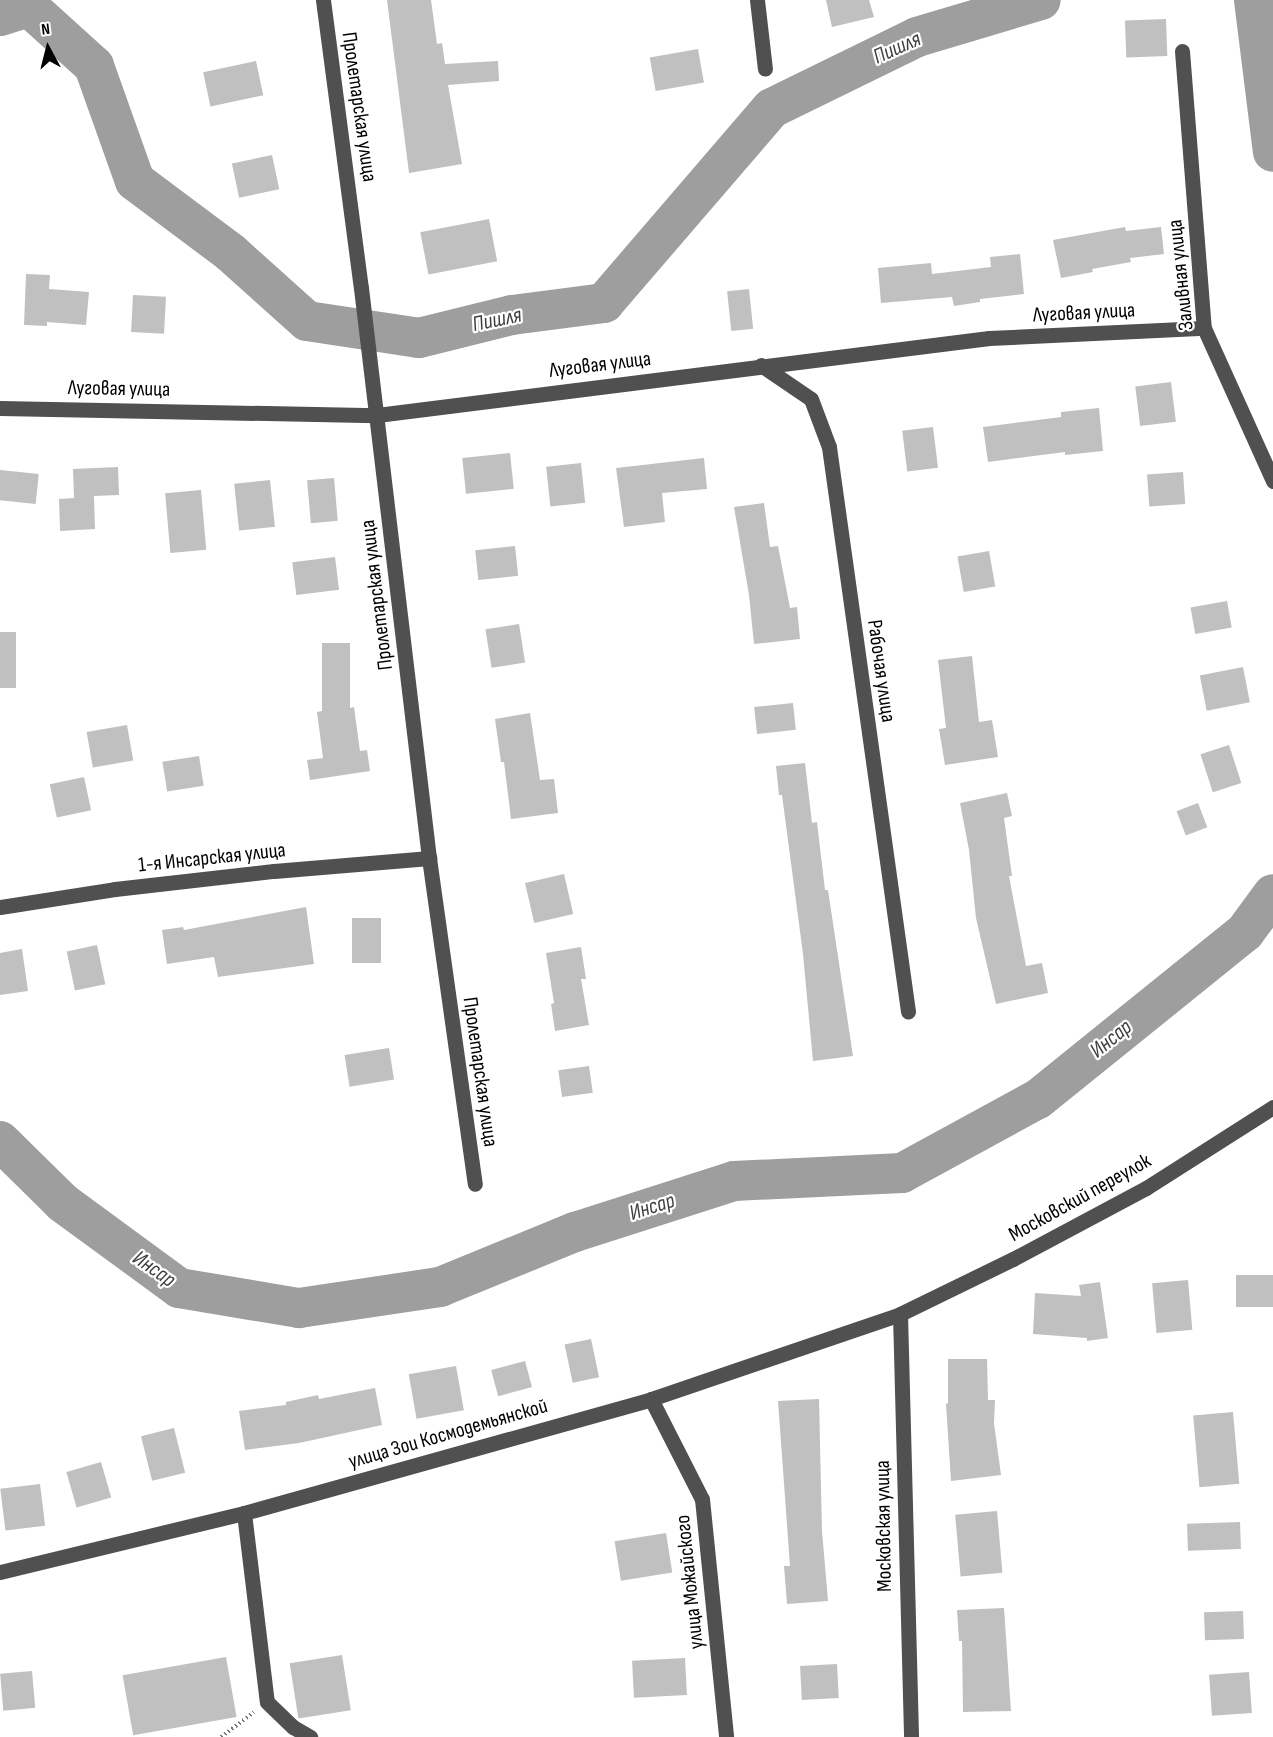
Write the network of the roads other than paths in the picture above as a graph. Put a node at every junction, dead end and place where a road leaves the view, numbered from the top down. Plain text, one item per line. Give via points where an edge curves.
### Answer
1 (323, 0) edge
2 (757, 0) edge
3 (1182, 51) dead end
4 (765, 69) dead end
5 (1204, 328) junction
6 (760, 365) junction
7 (0, 408) edge
8 (377, 415) junction
9 (1273, 481) edge
10 (429, 858) junction
11 (0, 907) edge
12 (908, 1011) dead end
13 (1273, 1107) edge
14 (475, 1184) dead end
15 (900, 1314) junction
16 (651, 1399) junction
17 (244, 1513) junction
18 (0, 1572) edge
19 (310, 1737) edge
20 (726, 1737) edge
21 (911, 1737) edge

1 - 8 street, Пролетарская улица
2 - 4 street
3 - 5 street, Заливная улица
5 - 6 street, Луговая улица via 989,338
5 - 9 street, Заливная улица
6 - 8 street, Луговая улица
6 - 12 street, Рабочая улица via 810,399 829,447
7 - 8 street, Луговая улица
8 - 10 street, Пролетарская улица
10 - 11 street, 1-я Инсарская улица via 115,889
10 - 14 street, Пролетарская улица
13 - 15 street, Московский переулок via 1146,1188
15 - 16 street, улица Зои Космодемьянской
15 - 21 street, Московская улица
16 - 17 street, улица Зои Космодемьянской
16 - 20 street, улица Можайского via 702,1499
17 - 18 street, улица Зои Космодемьянской
17 - 19 street via 267,1702

